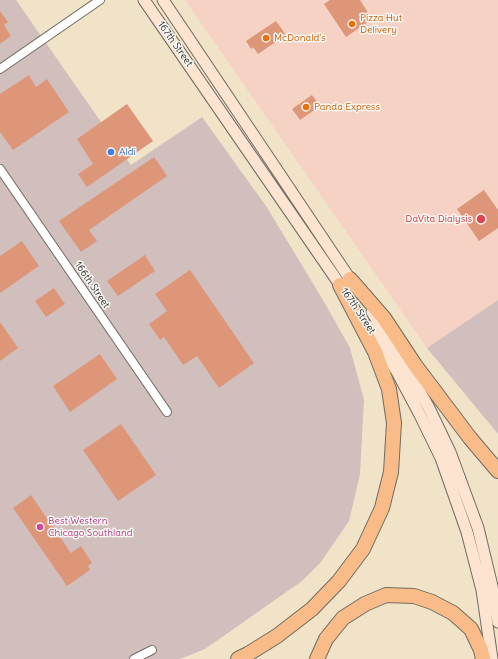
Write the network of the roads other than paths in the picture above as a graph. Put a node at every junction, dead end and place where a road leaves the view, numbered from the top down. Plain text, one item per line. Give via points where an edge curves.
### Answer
1 (100, 0) edge
2 (144, 0) edge
3 (162, 0) edge
4 (0, 69) edge
5 (0, 169) edge
6 (345, 282) junction
7 (167, 412) dead end
8 (498, 471) edge
9 (498, 622) edge
10 (152, 650) dead end
11 (134, 659) edge
12 (238, 659) edge
13 (317, 659) edge
14 (483, 659) edge
15 (492, 659) edge

1 - 4 street
2 - 6 main road, 167th Street
3 - 6 main road, 167th Street
5 - 7 street, 166th Street
6 - 8 highway via 384,318 420,372
6 - 9 main road, 167th Street via 405,365 450,452 478,528
6 - 12 highway via 390,389 394,423 392,465 382,508 363,549 339,581 312,609 277,636
6 - 15 main road, 167th Street via 396,370 441,458 467,532 482,590
10 - 11 street
13 - 14 highway via 326,639 343,618 386,595 414,596 454,613 470,629

